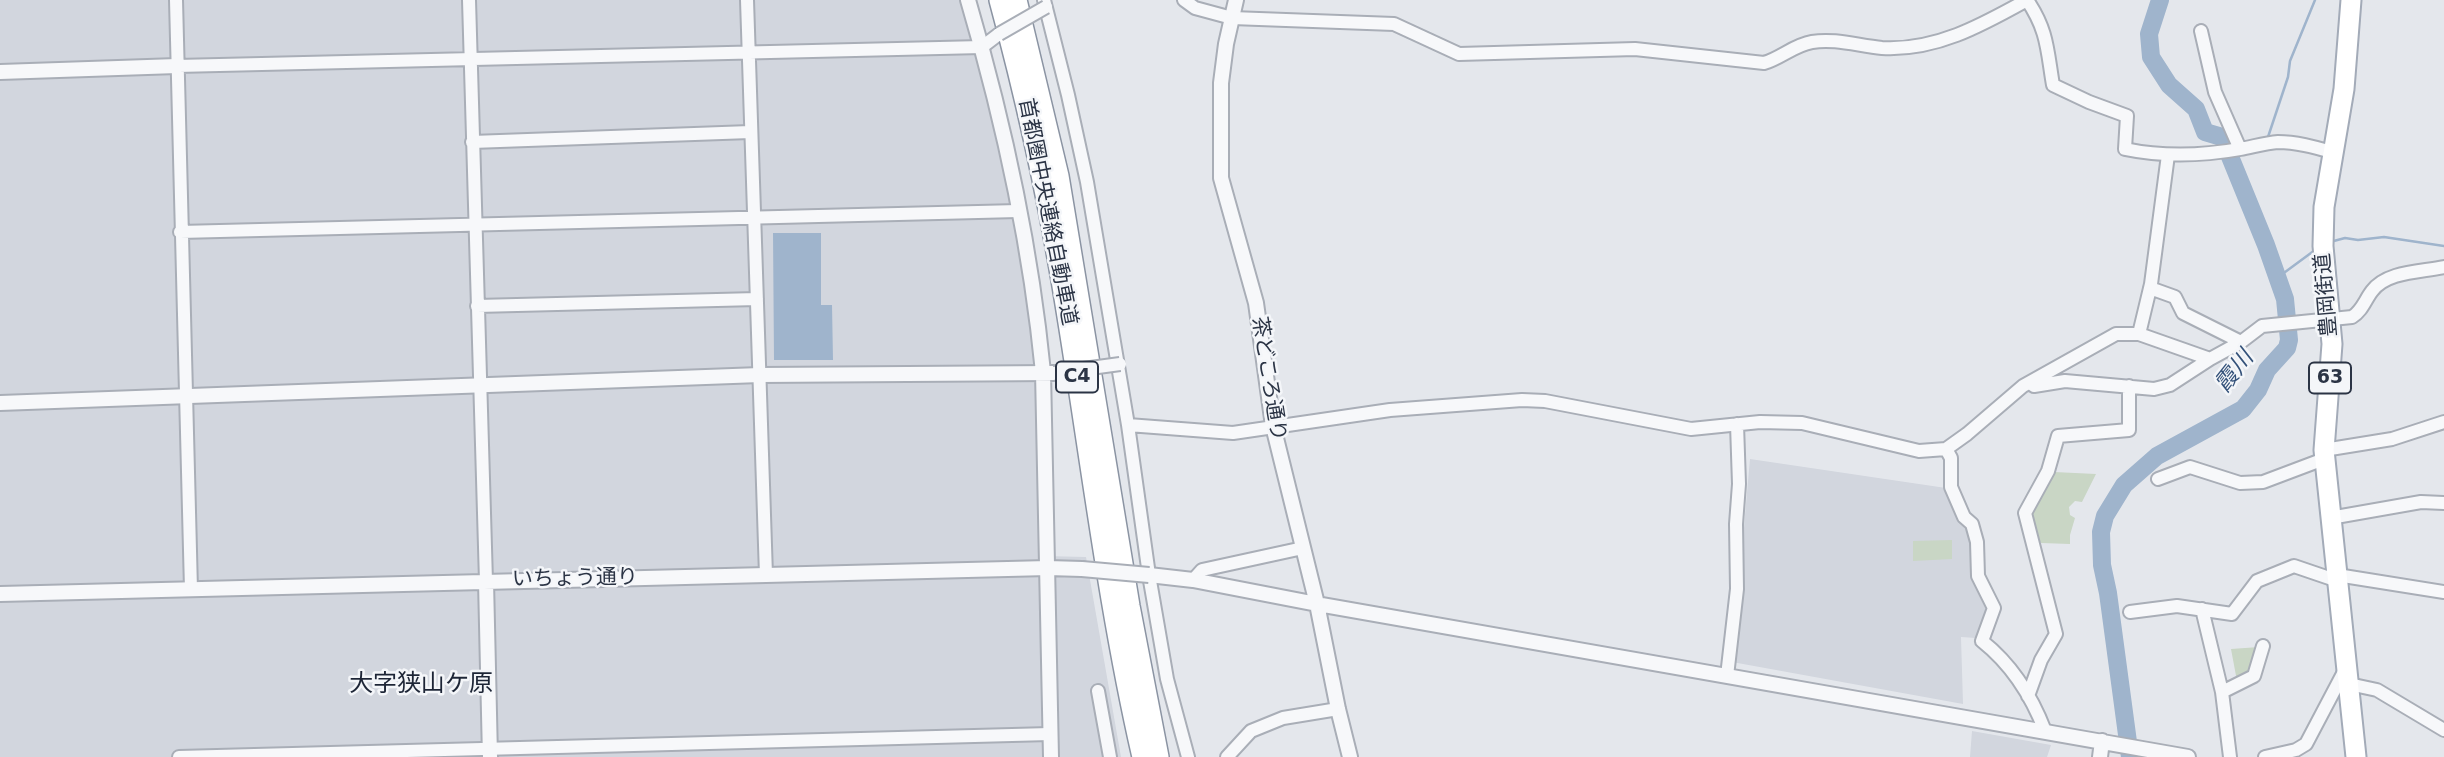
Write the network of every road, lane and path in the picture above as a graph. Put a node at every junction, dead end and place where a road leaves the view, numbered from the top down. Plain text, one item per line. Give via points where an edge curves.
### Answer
1 (176, 0) edge
2 (469, 0) edge
3 (747, 0) edge
4 (968, 0) edge
5 (999, 0) edge
6 (1016, 0) edge
7 (1184, 0) edge
8 (1236, 0) edge
9 (2027, 0) edge
10 (2351, 0) edge
11 (1045, 4) edge
12 (1232, 18) junction
13 (2201, 31) dead end
14 (982, 47) junction
15 (748, 51) junction
16 (470, 60) junction
17 (177, 66) junction
18 (0, 72) edge
19 (750, 132) junction
20 (472, 142) junction
21 (2238, 150) junction
22 (2332, 152) junction
23 (2168, 155) junction
24 (1018, 211) junction
25 (754, 216) junction
26 (475, 225) junction
27 (180, 232) junction
28 (2444, 268) edge
29 (2150, 288) junction
30 (757, 299) junction
31 (477, 306) junction
32 (2330, 318) junction
33 (2139, 334) junction
34 (2241, 342) junction
35 (2210, 359) junction
36 (1120, 364) junction
37 (1049, 372) junction
38 (760, 375) junction
39 (2029, 382) junction
40 (478, 384) junction
41 (2129, 386) junction
42 (185, 398) junction
43 (0, 403) edge
44 (2444, 422) edge
45 (1737, 424) junction
46 (1128, 425) junction
47 (1273, 426) junction
48 (1946, 449) junction
49 (2324, 454) junction
50 (2158, 479) dead end
51 (2444, 503) edge
52 (2330, 518) junction
53 (1303, 548) junction
54 (1048, 568) junction
55 (766, 575) junction
56 (1149, 575) junction
57 (2338, 578) junction
58 (1192, 580) junction
59 (486, 582) junction
60 (191, 589) junction
61 (2444, 592) edge
62 (0, 594) edge
63 (1317, 604) junction
64 (2202, 609) junction
65 (2130, 612) dead end
66 (2263, 646) dead end
67 (2348, 675) junction
68 (1727, 676) junction
69 (1098, 691) dead end
70 (2221, 692) junction
71 (2028, 696) junction
72 (1338, 709) junction
73 (2444, 730) edge
74 (2045, 732) junction
75 (1051, 734) junction
76 (2106, 742) junction
77 (490, 754) edge
78 (1152, 755) edge
79 (179, 757) edge
80 (1051, 757) edge
81 (1110, 757) edge
82 (1188, 757) edge
83 (1227, 757) edge
84 (1350, 757) edge
85 (2100, 757) edge
86 (2188, 757) edge
87 (2230, 757) edge
88 (2265, 757) edge
89 (2356, 757) edge

1 - 17 street
2 - 16 street
3 - 15 street
4 - 14 street
5 - 78 highway, 首都圏中央連絡自動車道 / C4 via 1023,86 1062,280 1136,724
6 - 78 highway, 首都圏中央連絡自動車道 / C4 via 1059,176
7 - 12 street via 1195,8
8 - 12 street, 茶どころ通り
9 - 12 street via 1958,37 1883,48 1811,42 1764,63 1634,49 1458,54 1394,23
9 - 23 street via 2045,34 2053,85 2127,116 2125,149
10 - 22 main road, 豊岡街道 / 63 via 2344,89
11 - 14 street, bridge
11 - 36 street via 1069,95
12 - 47 street, 茶どころ通り via 1221,83 1221,178 1256,303
13 - 21 street via 2214,92
14 - 15 street
14 - 24 street
15 - 16 street
15 - 19 street
16 - 17 street
16 - 20 street
17 - 18 street
17 - 27 street
19 - 20 street
19 - 25 street
20 - 26 street
21 - 22 street via 2277,142
21 - 23 street
22 - 32 main road, 豊岡街道 / 63 via 2323,237
23 - 29 street
24 - 25 street
24 - 37 street
25 - 26 street
25 - 30 street
26 - 27 street
26 - 31 street
27 - 42 street
28 - 32 street via 2394,276 2379,283 2358,314
29 - 33 street
29 - 34 street via 2175,297 2183,313
30 - 31 street
30 - 38 street
31 - 40 street
32 - 34 street via 2262,326
32 - 49 main road, 豊岡街道 / 63 via 2332,362
33 - 35 street
33 - 39 street via 2116,334
34 - 35 street
35 - 41 street via 2163,387
36 - 37 street, bridge
36 - 46 street
37 - 38 street
37 - 54 street
38 - 40 street
38 - 55 street
39 - 41 street via 2034,386 2065,381
39 - 48 street
40 - 42 street
40 - 59 street
41 - 71 street via 2129,430 2058,436 2049,471 2025,513 2056,634
42 - 43 street
42 - 60 street
44 - 49 street
45 - 47 street via 1691,429 1522,400 1390,410
45 - 48 street via 1802,423 1902,448
45 - 68 street via 1737,589
46 - 47 street via 1233,433
46 - 56 street
47 - 53 street, 茶どころ通り
48 - 71 street via 1951,457 1951,487 1964,517 1972,524 1978,576 1994,608 1982,641 2000,656
49 - 50 street via 2263,482 2240,483 2190,467
49 - 52 main road, 豊岡街道 / 63
51 - 52 street via 2421,502
52 - 57 main road, 豊岡街道 / 63
53 - 58 street via 1202,570
53 - 63 street, 茶どころ通り
54 - 55 street, いちょう通り
54 - 56 street, いちょう通り, bridge
54 - 75 street
55 - 59 street, いちょう通り
56 - 58 street, いちょう通り
56 - 82 street via 1167,679
57 - 61 street
57 - 64 street via 2294,566 2257,581 2232,614
57 - 67 main road, 豊岡街道 / 63
58 - 63 street, いちょう通り
59 - 60 street, いちょう通り
59 - 77 street
60 - 62 street, いちょう通り
63 - 68 street, いちょう通り
63 - 72 street, 茶どころ通り
64 - 65 street via 2177,606
64 - 70 street
66 - 70 street via 2254,676
67 - 73 street
67 - 88 street via 2306,744
67 - 89 main road, 豊岡街道 / 63
68 - 74 street, いちょう通り
69 - 81 street
70 - 87 street
71 - 74 street
72 - 83 street via 1283,718 1251,731
72 - 84 street, 茶どころ通り
74 - 76 street, いちょう通り
75 - 77 street
75 - 80 street
76 - 85 street
76 - 86 street, いちょう通り
77 - 79 street

